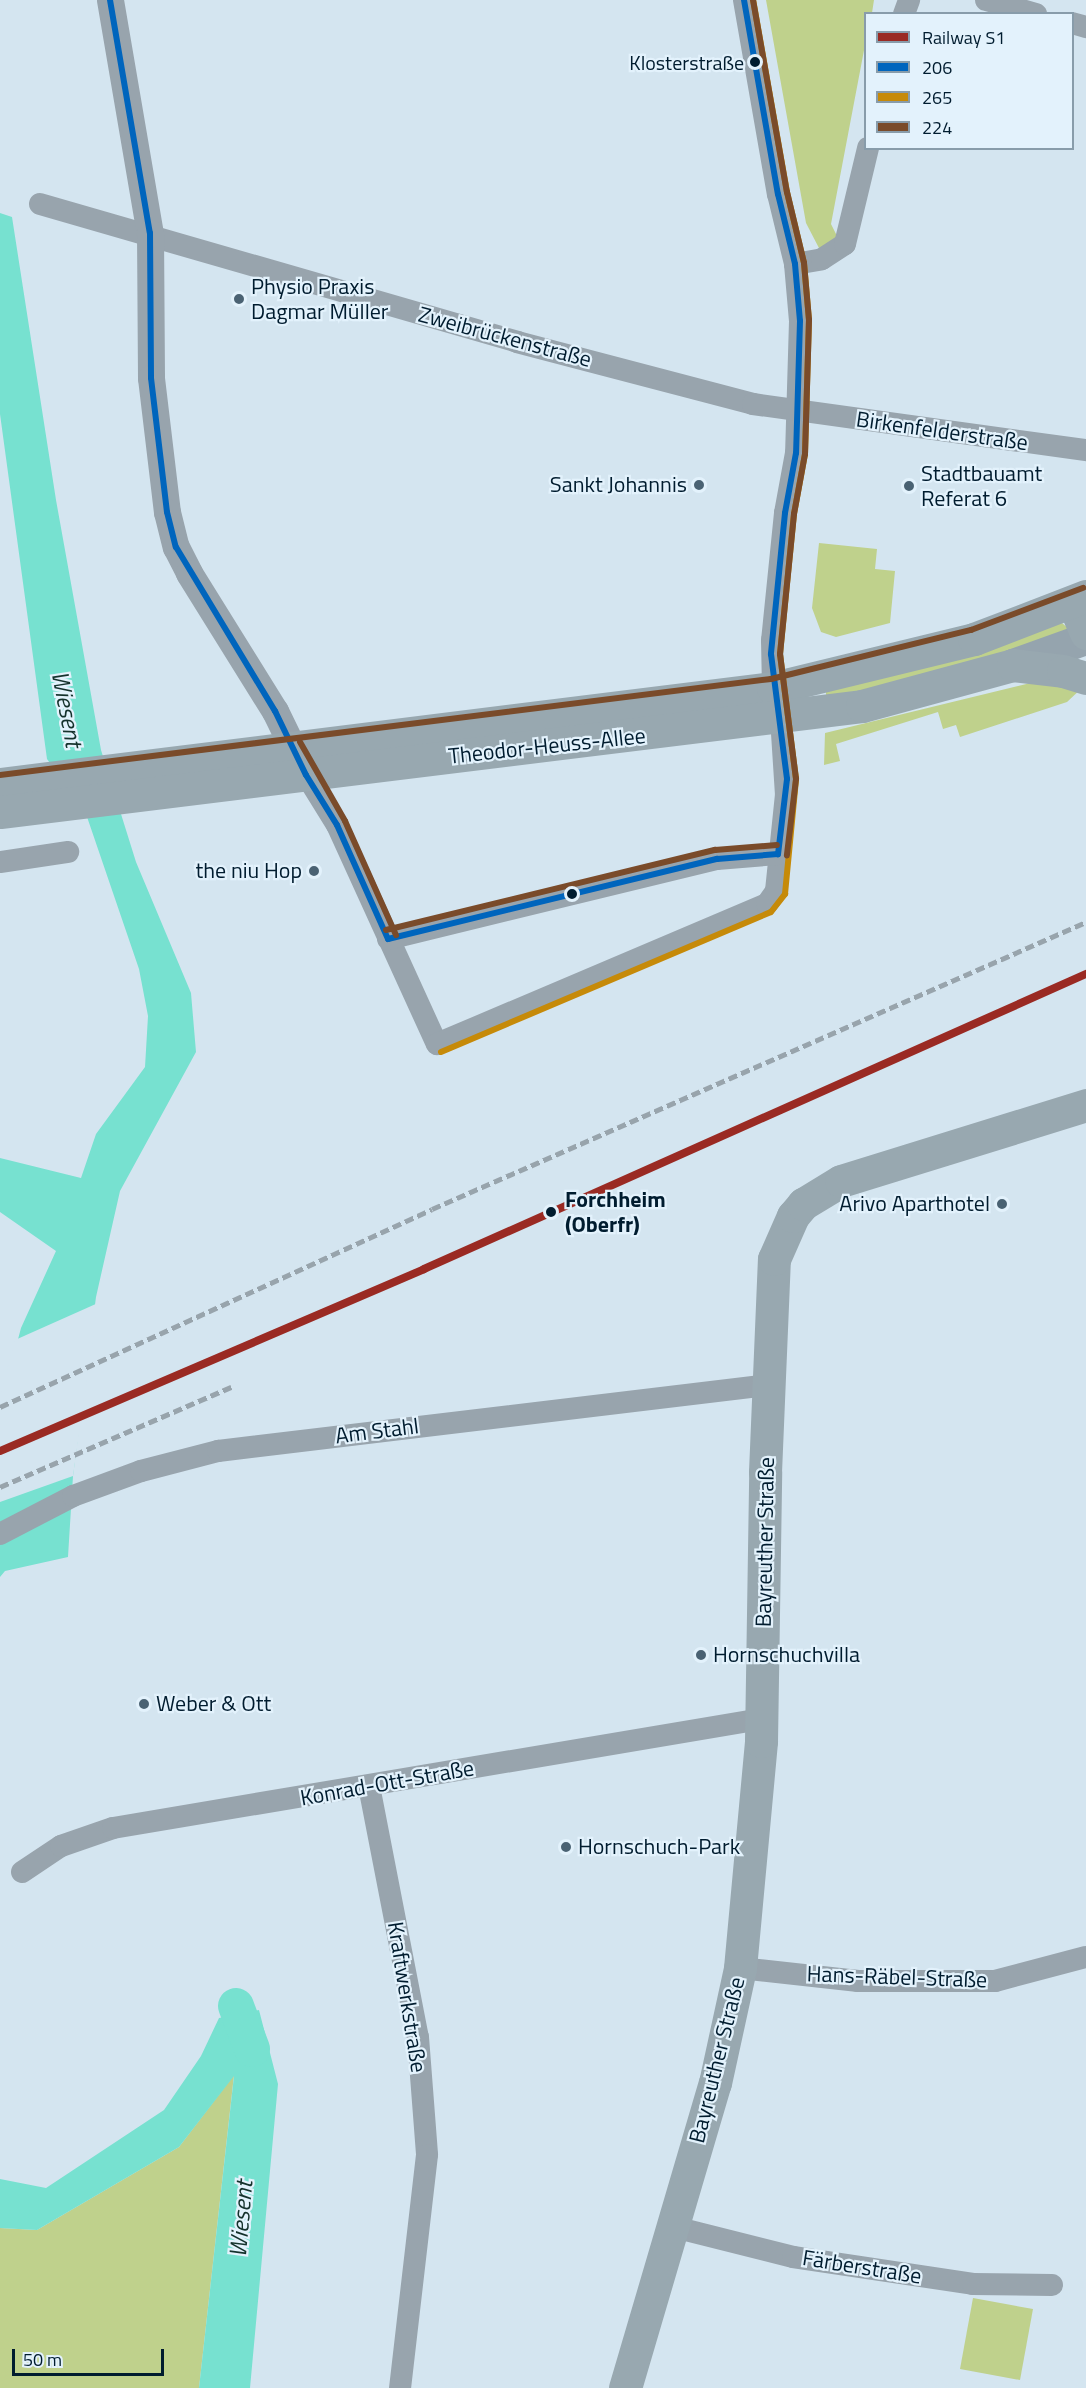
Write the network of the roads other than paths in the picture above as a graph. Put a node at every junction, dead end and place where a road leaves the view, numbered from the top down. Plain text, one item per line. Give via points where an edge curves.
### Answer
1 (110, 0) edge
2 (744, 0) edge
3 (986, 0) edge
4 (1029, 12) edge
5 (868, 150) edge
6 (40, 204) dead end
7 (150, 233) junction
8 (795, 264) junction
9 (799, 413) junction
10 (1086, 450) edge
11 (1079, 599) edge
12 (1086, 633) edge
13 (1086, 639) edge
14 (1013, 665) junction
15 (1086, 678) edge
16 (777, 703) junction
17 (292, 746) junction
18 (306, 775) junction
19 (118, 782) junction
20 (10, 797) edge
21 (68, 852) dead end
22 (778, 854) junction
23 (0, 862) edge
24 (388, 939) junction
25 (1086, 1105) edge
26 (768, 1385) junction
27 (0, 1534) edge
28 (761, 1719) junction
29 (369, 1786) junction
30 (22, 1872) dead end
31 (1086, 1957) edge
32 (740, 1968) junction
33 (674, 2228) junction
34 (1052, 2285) dead end
35 (400, 2388) edge
36 (624, 2388) edge

1 - 7 street
2 - 8 street via 778,194
3 - 4 street
5 - 8 street via 845,244 822,259
6 - 7 street, Zweibrückenstraße
7 - 9 street, Zweibrückenstraße via 517,342
7 - 17 street via 151,378 167,512 176,547
8 - 9 street via 800,321
9 - 10 street, Birkenfelderstraße via 892,421
9 - 16 street via 772,640
11 - 12 main road
11 - 16 main road, Theodor-Heuss-Allee via 974,639
13 - 14 main road, Theodor-Heuss-Allee
14 - 15 main road via 1063,670
14 - 16 main road, Theodor-Heuss-Allee via 862,706
16 - 17 main road, Theodor-Heuss-Allee
16 - 18 main road, Theodor-Heuss-Allee
16 - 22 street via 787,779
17 - 18 main road
17 - 19 main road, Theodor-Heuss-Allee
18 - 19 main road, Theodor-Heuss-Allee
18 - 24 street via 337,825
19 - 20 main road, Theodor-Heuss-Allee
21 - 23 street
22 - 24 street via 717,859
22 - 24 street via 776,891 767,904 437,1044
25 - 26 main road, Bayreuther Straße via 866,1171 815,1193 793,1216 774,1259
26 - 27 street, Am Stahl via 218,1451 141,1471 73,1496
26 - 28 main road, Bayreuther Straße
28 - 29 street, Konrad-Ott-Straße
28 - 32 main road, Bayreuther Straße
29 - 30 street, Konrad-Ott-Straße via 113,1828 61,1846
29 - 35 street, Kraftwerkstraße via 418,2037 427,2155
31 - 32 street, Hans-Räbel-Straße via 995,1981 858,1981
32 - 33 main road, Bayreuther Straße via 715,2083
33 - 34 street, Färberstraße via 793,2257 973,2284
33 - 36 main road, Bayreuther Straße

